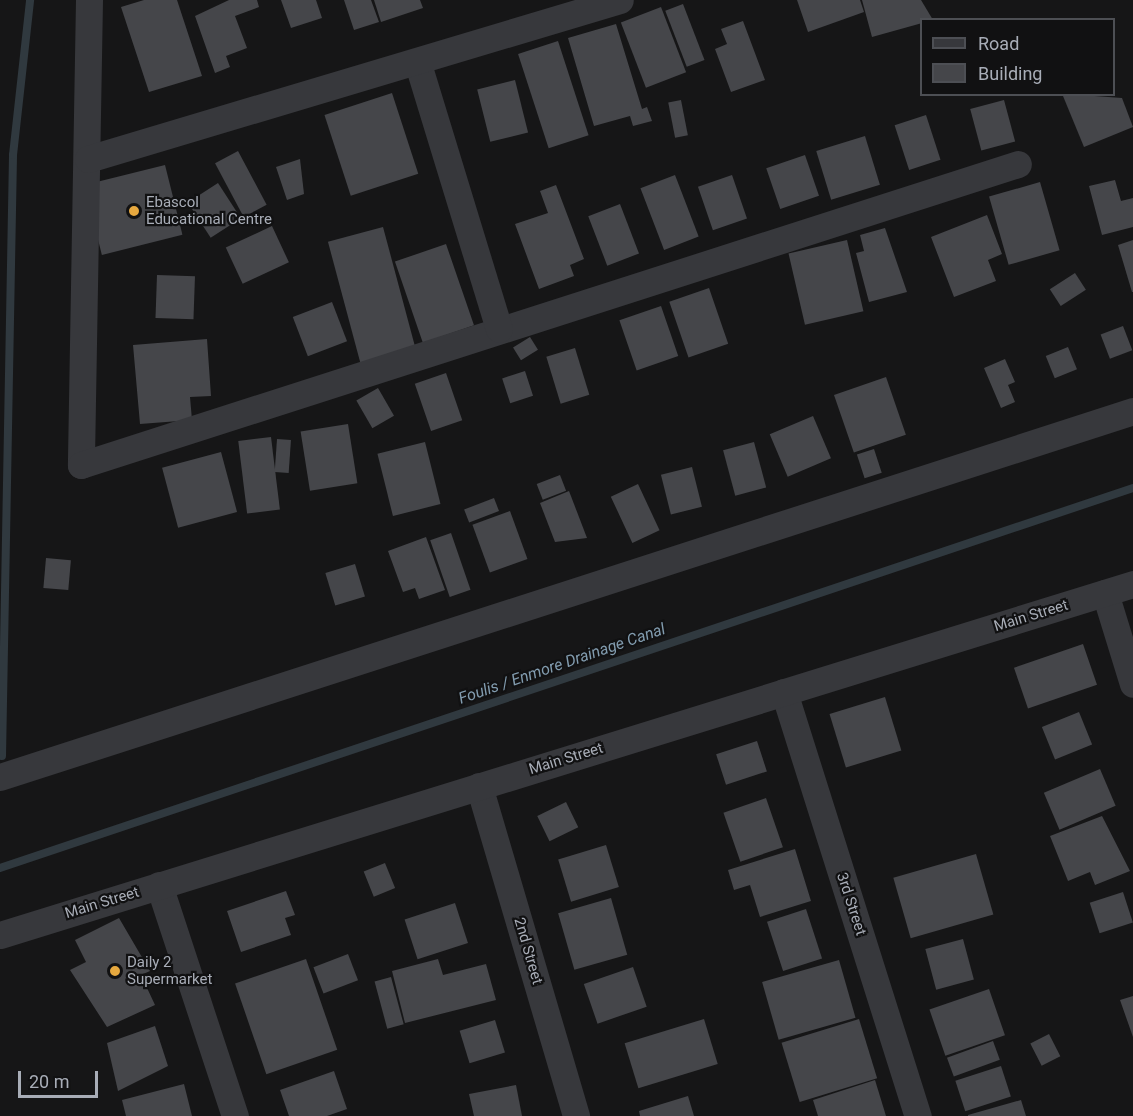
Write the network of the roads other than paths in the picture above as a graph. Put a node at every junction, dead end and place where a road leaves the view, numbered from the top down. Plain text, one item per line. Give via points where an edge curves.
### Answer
1 (89, 0) edge
2 (620, 0) edge
3 (418, 64) junction
4 (88, 159) junction
5 (1018, 165) dead end
6 (499, 329) junction
7 (1133, 411) edge
8 (1133, 584) edge
9 (1104, 593) junction
10 (1133, 684) edge
11 (784, 692) junction
12 (0, 777) edge
13 (479, 786) junction
14 (159, 885) junction
15 (0, 935) edge
16 (234, 1116) edge
17 (576, 1116) edge
18 (918, 1116) edge

1 - 4 street
2 - 3 street
3 - 4 street
3 - 6 street
4 - 6 street via 81,465
5 - 6 street
7 - 12 street
8 - 9 street, Main Street
9 - 10 street
9 - 11 street, Main Street
11 - 13 street, Main Street
11 - 18 street, 3rd Street
13 - 14 street, Main Street
13 - 17 street, 2nd Street
14 - 15 street, Main Street
14 - 16 street

